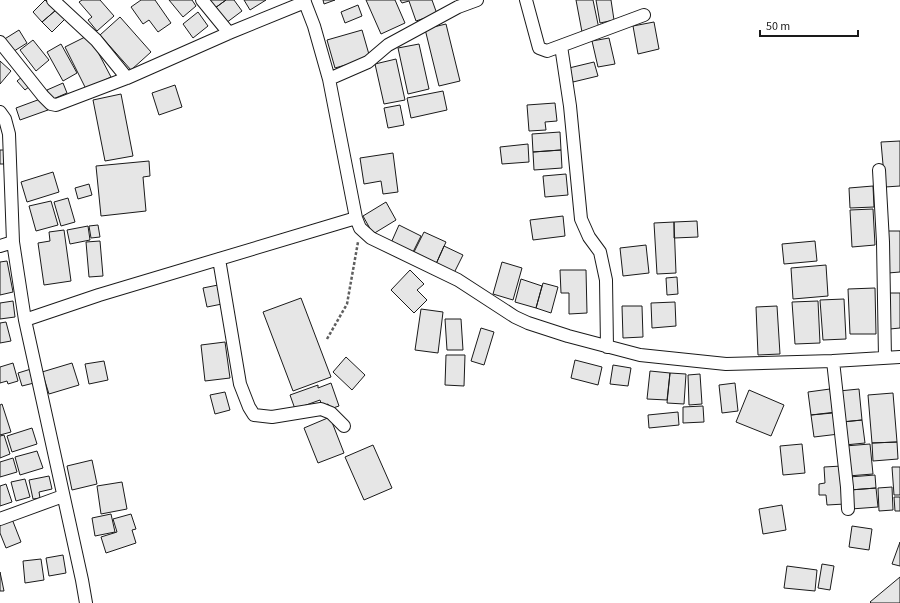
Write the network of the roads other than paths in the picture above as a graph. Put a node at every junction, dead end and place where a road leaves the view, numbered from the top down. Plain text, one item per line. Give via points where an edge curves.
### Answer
1 (202, 0) edge
2 (477, 0) edge
3 (526, 0) edge
4 (57, 1) edge
5 (304, 1) edge
6 (644, 15) dead end
7 (229, 33) junction
8 (0, 42) edge
9 (561, 46) junction
10 (127, 78) junction
11 (329, 79) junction
12 (0, 112) edge
13 (879, 170) dead end
14 (358, 223) junction
15 (13, 242) junction
16 (0, 246) edge
17 (218, 259) junction
18 (25, 320) junction
19 (607, 347) junction
20 (900, 357) edge
21 (885, 358) junction
22 (833, 361) junction
23 (344, 426) dead end
24 (64, 496) junction
25 (848, 510) dead end
26 (0, 519) edge
27 (86, 603) edge

1 - 7 street
2 - 11 street via 458,6 388,45 368,62
3 - 9 street via 539,48 547,52
4 - 10 street via 96,40
5 - 7 street
5 - 11 street
6 - 9 street
7 - 10 street
8 - 10 street via 53,105
9 - 19 street via 582,219 589,237 600,252 606,280
11 - 14 street
12 - 15 street via 9,134
13 - 21 street
14 - 17 street
14 - 19 street via 371,238 458,280 515,317 546,330
15 - 16 street
15 - 18 street
17 - 18 street
17 - 23 street via 240,384 254,415 272,417 321,409 331,413
18 - 24 street
19 - 22 street via 640,355 726,364
20 - 21 street
21 - 22 street
22 - 25 street
24 - 26 street
24 - 27 street

